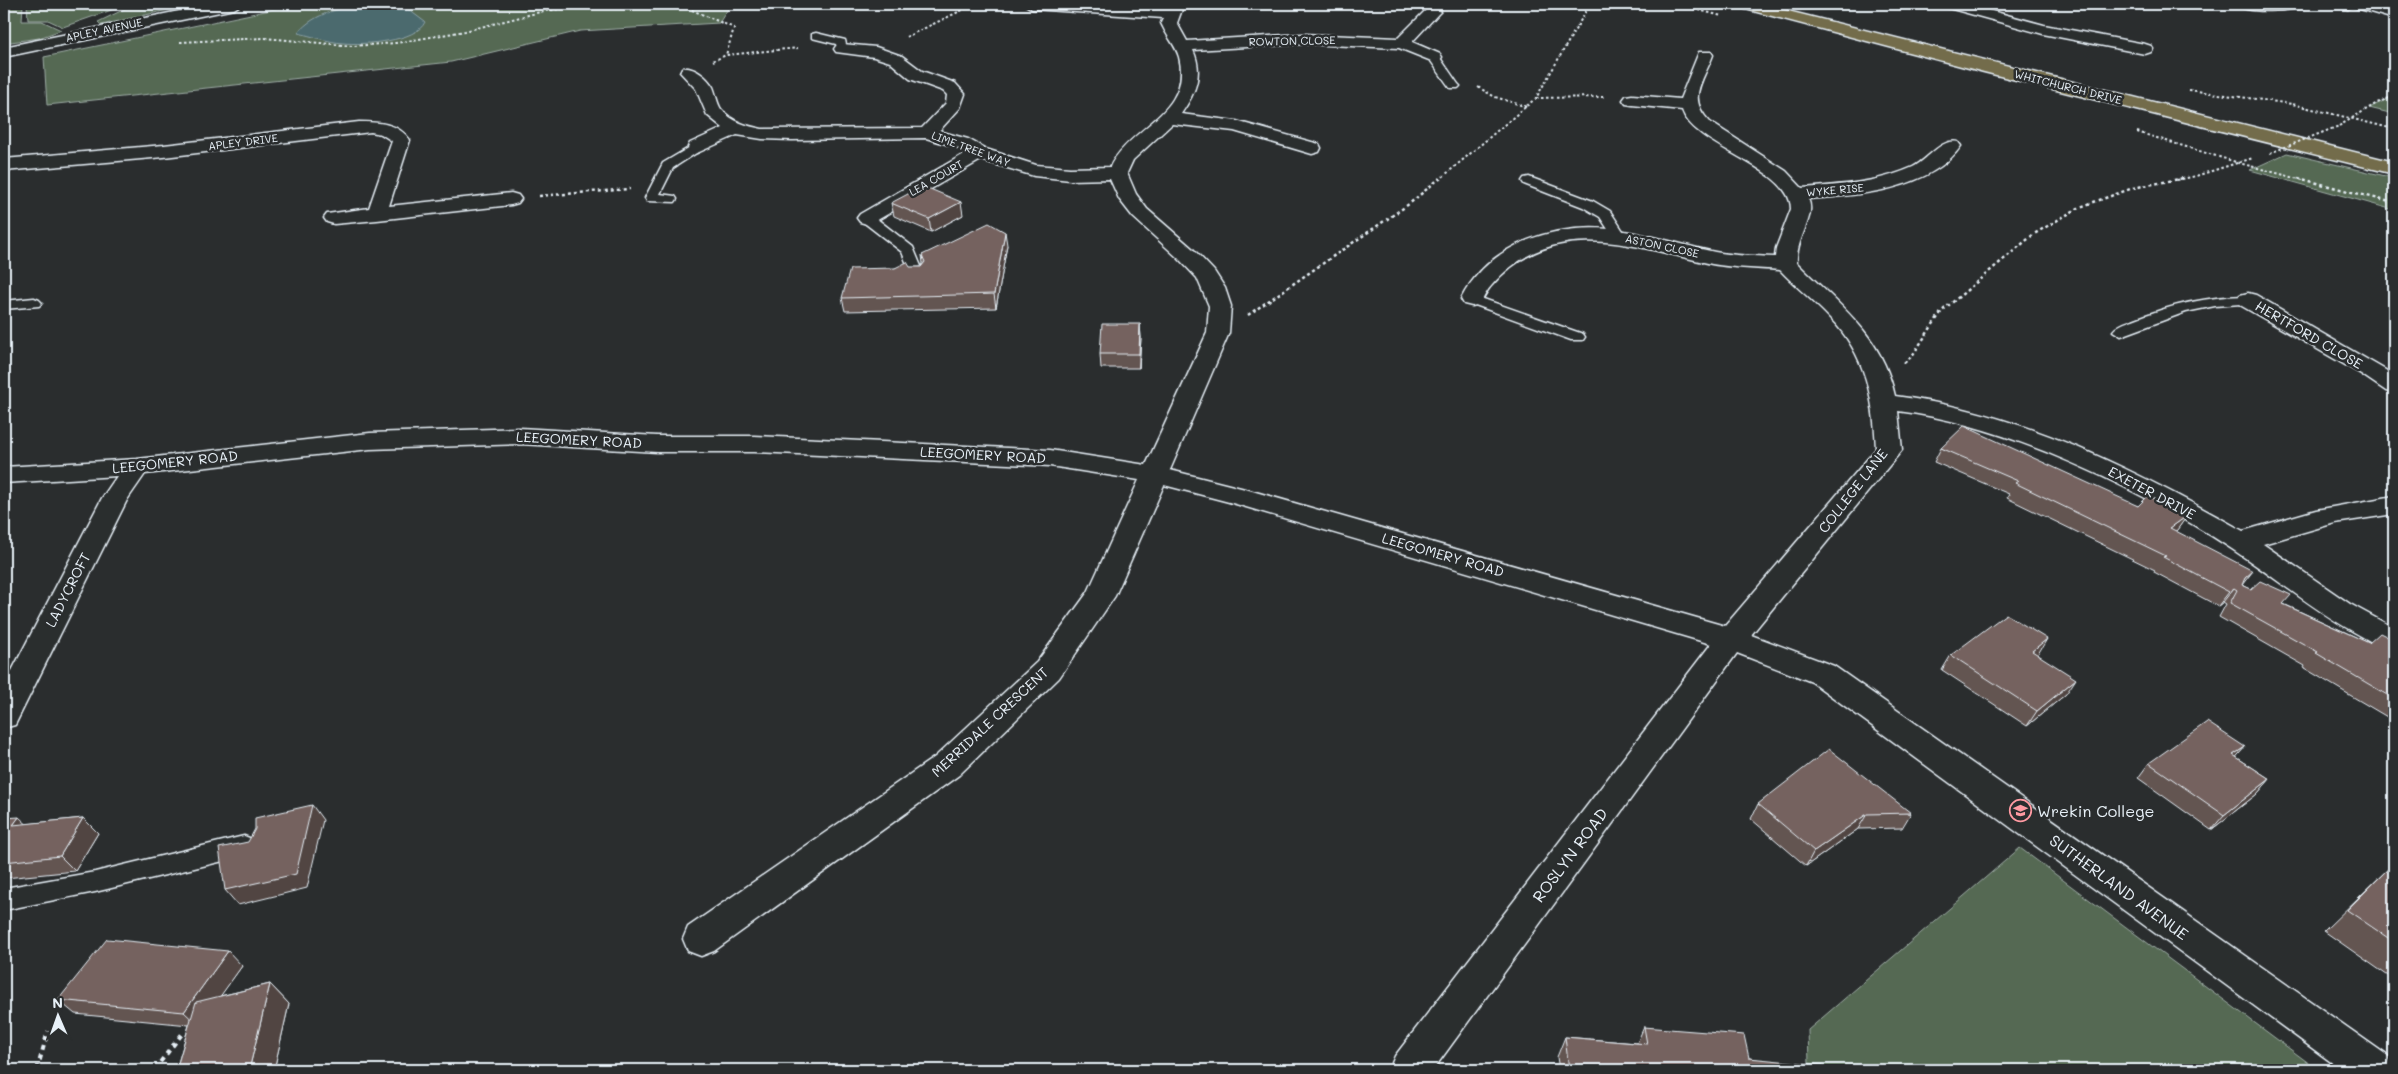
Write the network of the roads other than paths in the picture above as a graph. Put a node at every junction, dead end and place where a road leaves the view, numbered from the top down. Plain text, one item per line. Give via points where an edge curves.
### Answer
1 (234, 4) edge
2 (1032, 4) edge
3 (1743, 4) edge
4 (1950, 4) edge
5 (2245, 4) edge
6 (2300, 4) edge
7 (2347, 4) edge
8 (1433, 7) edge
9 (1174, 9) edge
10 (2394, 16) edge
11 (816, 36) dead end
12 (1402, 43) junction
13 (1182, 46) junction
14 (842, 49) joint
15 (2145, 49) dead end
16 (4, 52) edge
17 (1705, 55) dead end
18 (1434, 57) joint
19 (688, 72) road end
20 (1454, 86) dead end
21 (1632, 100) road end
22 (1689, 105) junction
23 (1169, 118) junction
24 (735, 129) junction
25 (927, 132) junction
26 (1952, 146) dead end
27 (697, 147) joint
28 (1312, 148) dead end
29 (979, 153) junction
30 (4, 165) edge
31 (2394, 168) edge
32 (1117, 173) junction
33 (1529, 181) dead end
34 (1797, 194) junction
35 (511, 199) road end
36 (670, 199) dead end
37 (377, 214) junction
38 (334, 218) dead end
39 (867, 218) joint
40 (1620, 237) junction
41 (1786, 264) junction
42 (918, 276) edge
43 (1472, 299) joint
44 (2248, 300) joint
45 (34, 303) dead end
46 (4, 305) edge
47 (2121, 331) dead end
48 (1577, 337) dead end
49 (2394, 386) edge
50 (1883, 392) junction
51 (138, 467) junction
52 (1154, 474) junction
53 (4, 475) edge
54 (2394, 505) edge
55 (2241, 542) junction
56 (1731, 639) junction
57 (2394, 642) edge
58 (4, 716) edge
59 (253, 843) edge
60 (4, 899) edge
61 (701, 939) dead end
62 (1409, 1070) edge
63 (2374, 1070) edge

1 - 16 street, APLEY AVENUE
2 - 9 street
3 - 31 main road, WHITCHURCH DRIVE
4 - 15 street via 2043,30 2111,37
5 - 6 street via 2282,7
7 - 10 lane
8 - 12 street
9 - 13 street via 1168,23
11 - 14 lane via 841,42
12 - 13 street, ROWTON CLOSE via 1303,39
12 - 18 street, ROWTON CLOSE
13 - 23 street via 1187,55 1191,80 1185,98
14 - 25 street via 876,52 896,59 916,75 949,87 956,94 954,104
17 - 22 street
18 - 20 lane
19 - 24 street, LIME TREE WAY via 704,87 713,111
21 - 22 street
22 - 34 street via 1698,121 1766,165
23 - 28 street via 1236,126
23 - 32 street via 1124,158
24 - 25 street, LIME TREE WAY via 792,136
24 - 27 street
25 - 29 street, LIME TREE WAY
26 - 34 street, WYKE RISE via 1923,169 1888,182 1853,190
27 - 36 lane via 668,166 652,198
29 - 32 street, LIME TREE WAY via 1034,170 1070,174
29 - 39 street, LEA COURT
30 - 37 street, APLEY DRIVE via 164,152 360,127 379,128 395,132 401,140
32 - 52 street via 1124,191 1140,212 1193,261 1211,285 1219,303 1218,333
33 - 40 lane via 1605,214
34 - 41 street via 1802,208 1786,250
35 - 37 street
37 - 38 street
39 - 42 lane via 908,250
40 - 41 street, ASTON CLOSE via 1726,260
40 - 43 street, ASTON CLOSE via 1591,235 1535,243 1506,258 1478,285
41 - 50 street, COLLEGE LANE via 1856,332 1870,356
43 - 48 lane
44 - 47 lane via 2200,304 2148,318
44 - 49 street, HERTFORD CLOSE
45 - 46 lane
50 - 55 street, EXETER DRIVE via 2042,442 2154,492
50 - 56 street, COLLEGE LANE via 1888,450
51 - 52 street, LEEGOMERY ROAD via 370,441 520,436 657,444 754,444 988,454 1050,458
51 - 53 street, LEEGOMERY ROAD
51 - 58 street, LADYCROFT via 115,498
52 - 56 street, LEEGOMERY ROAD
52 - 61 street, MERRIDALE CRESCENT via 1101,596 1048,670 947,766
54 - 55 street via 2344,511
55 - 57 street, EXETER DRIVE via 2340,612
56 - 62 street, ROSLYN ROAD
56 - 63 street, SUTHERLAND AVENUE via 1823,674
59 - 60 lane via 95,882

